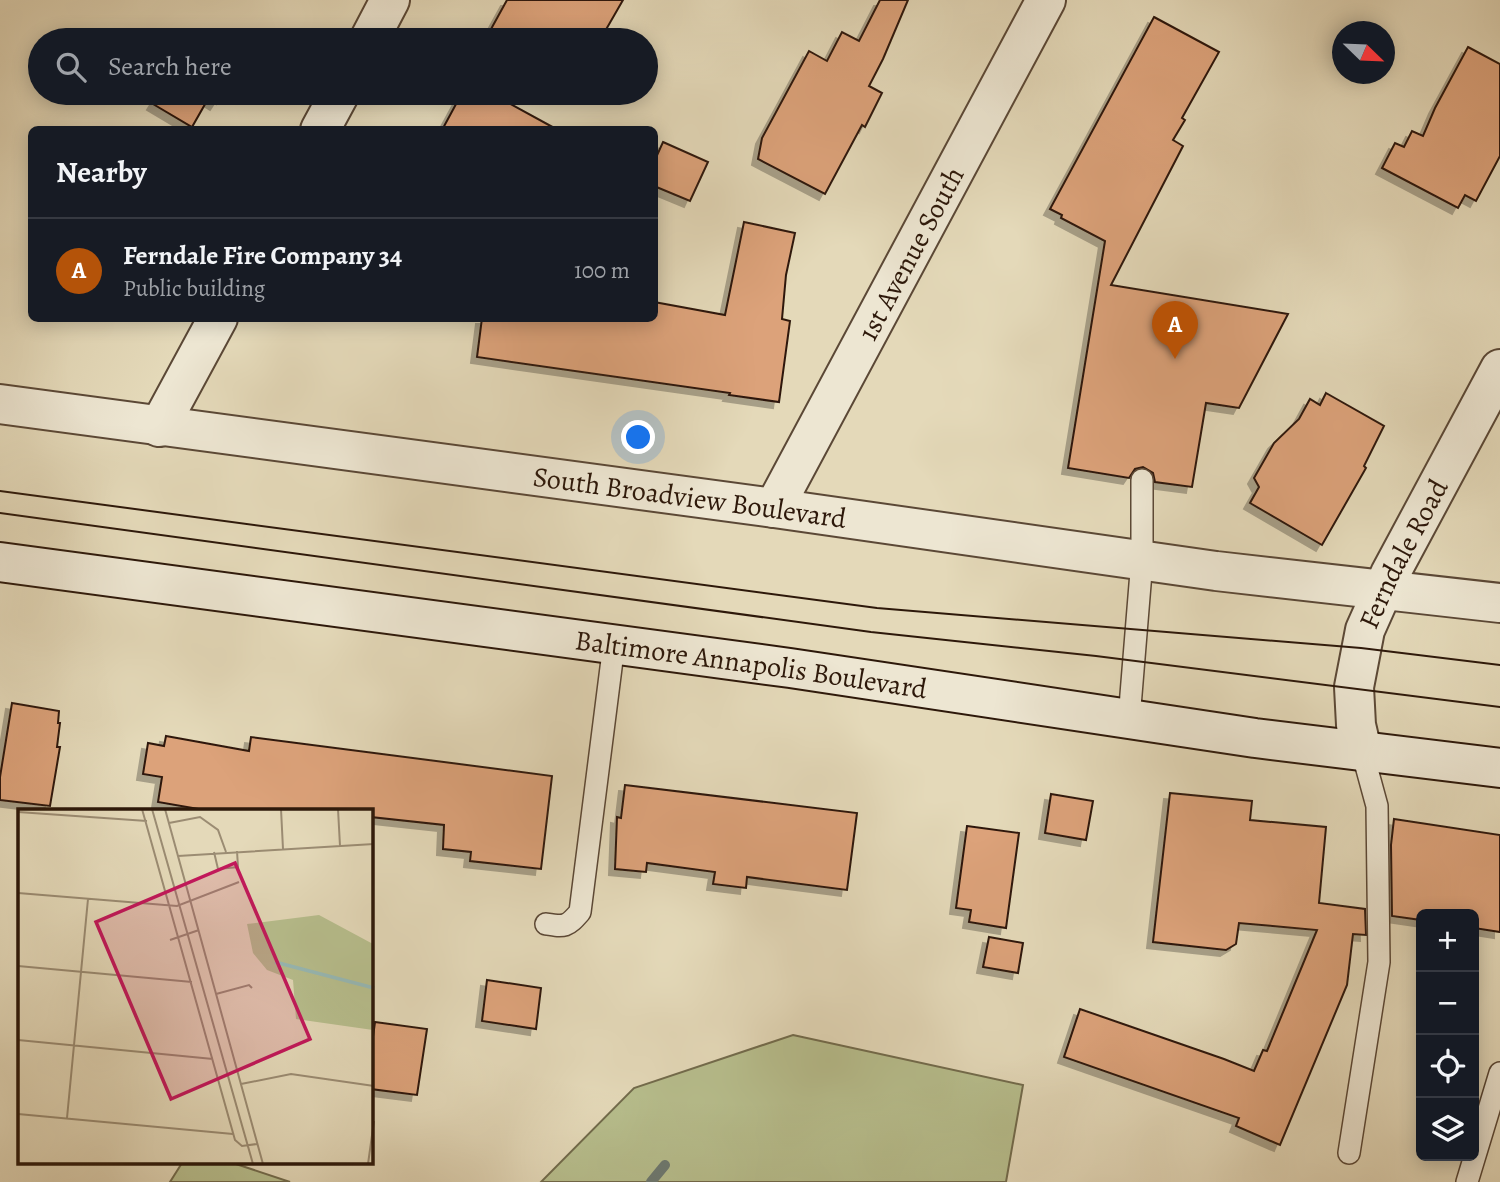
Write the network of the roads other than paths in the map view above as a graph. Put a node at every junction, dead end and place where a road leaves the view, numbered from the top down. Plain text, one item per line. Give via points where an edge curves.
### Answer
1 (390, 0) edge
2 (1046, 0) edge
3 (375, 28) edge
4 (334, 105) edge
5 (322, 126) edge
6 (216, 322) edge
7 (1500, 369) edge
8 (0, 404) edge
9 (159, 426) junction
10 (1142, 480) dead end
11 (775, 508) junction
12 (1142, 561) junction
13 (0, 562) edge
14 (1382, 589) junction
15 (1500, 603) edge
16 (614, 644) junction
17 (1129, 719) junction
18 (1362, 751) junction
19 (1500, 768) edge
20 (545, 924) dead end
21 (1500, 1073) edge
22 (1349, 1153) dead end
23 (1467, 1182) edge

1 - 3 street
2 - 11 street, 1st Avenue South
4 - 5 street
6 - 9 street
7 - 14 street, Ferndale Road
8 - 9 street, South Broadview Boulevard
9 - 11 street, South Broadview Boulevard
10 - 12 lane
11 - 12 street, South Broadview Boulevard
12 - 14 street, South Broadview Boulevard
12 - 17 lane
13 - 16 street, Baltimore Annapolis Boulevard
14 - 15 street, South Broadview Boulevard
14 - 18 street, Ferndale Road via 1365,630 1354,687
16 - 17 street, Baltimore Annapolis Boulevard
16 - 20 lane via 580,912 562,927
17 - 18 street, Baltimore Annapolis Boulevard
18 - 19 street, Baltimore Annapolis Boulevard
18 - 22 lane via 1377,806 1380,962
21 - 23 lane

